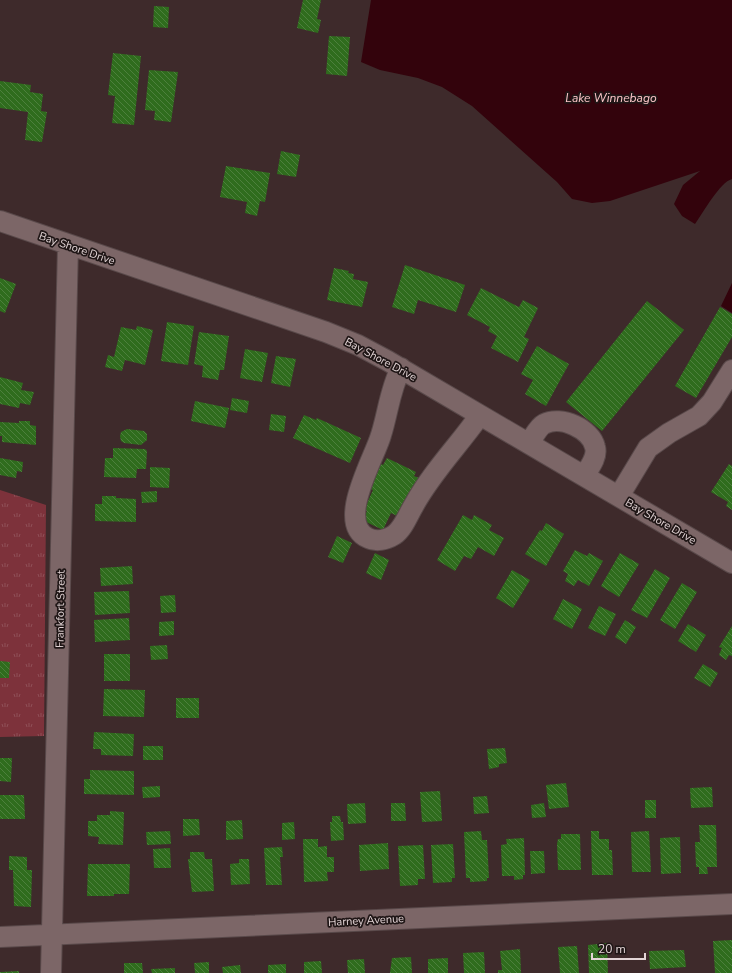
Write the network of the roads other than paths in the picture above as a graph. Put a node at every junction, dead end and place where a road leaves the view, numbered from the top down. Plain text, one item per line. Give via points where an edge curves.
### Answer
1 (0, 221) edge
2 (68, 245) junction
3 (401, 368) junction
4 (732, 370) edge
5 (480, 415) junction
6 (529, 443) junction
7 (584, 476) junction
8 (619, 496) junction
9 (732, 563) edge
10 (732, 904) edge
11 (52, 934) junction
12 (0, 937) edge
13 (51, 973) edge

1 - 2 street, Bay Shore Drive
2 - 3 street, Bay Shore Drive via 326,332 358,345
2 - 11 street, Frankfort Street
3 - 5 street, Bay Shore Drive
3 - 5 street via 395,380 381,435 357,496 355,512 358,530 367,538 385,540 400,531 419,496
4 - 8 street via 712,402 699,416 648,448
5 - 6 street, Bay Shore Drive
6 - 7 street, Bay Shore Drive
6 - 7 street via 543,424 558,420 574,425 587,434 596,447 595,458
7 - 8 street, Bay Shore Drive
8 - 9 street, Bay Shore Drive
10 - 11 street, Harney Avenue
11 - 12 street, Harney Avenue
11 - 13 street, Frankfort Street

